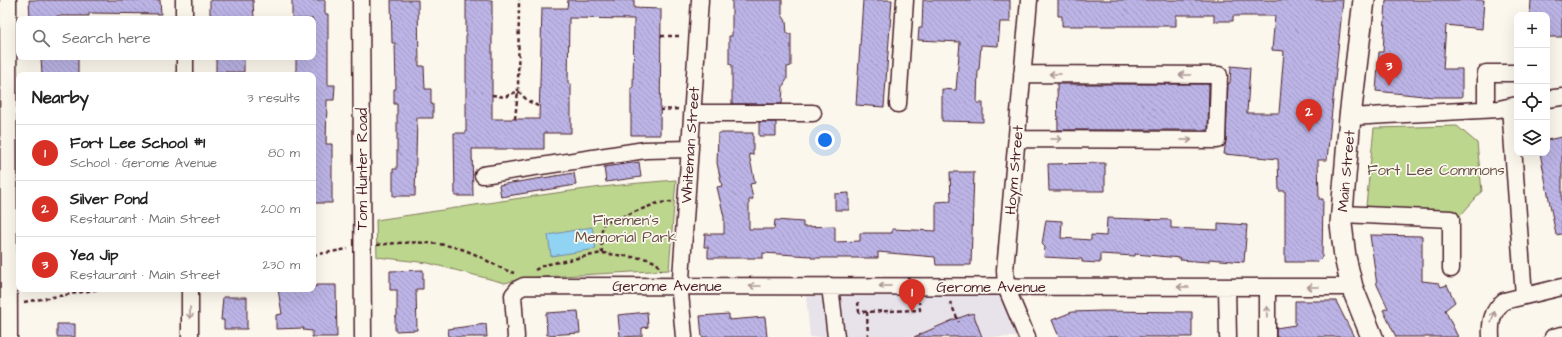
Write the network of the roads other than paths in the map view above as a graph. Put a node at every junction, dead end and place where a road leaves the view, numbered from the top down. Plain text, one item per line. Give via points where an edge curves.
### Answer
1 (8, 0) edge
2 (184, 0) edge
3 (361, 0) edge
4 (700, 0) edge
5 (905, 0) edge
6 (1029, 0) edge
7 (1364, 0) edge
8 (184, 16) edge
9 (185, 60) edge
10 (185, 72) edge
11 (1514, 73) edge
12 (1022, 74) junction
13 (1562, 96) edge
14 (1550, 99) edge
15 (898, 104) dead end
16 (1513, 106) edge
17 (1486, 109) junction
18 (692, 113) junction
19 (813, 113) dead end
20 (1350, 117) junction
21 (1016, 139) junction
22 (690, 149) junction
23 (483, 174) dead end
24 (1342, 214) junction
25 (1451, 270) dead end
26 (674, 286) junction
27 (1006, 287) junction
28 (1226, 287) junction
29 (1267, 287) junction
30 (1352, 287) junction
31 (1562, 287) edge
32 (190, 292) edge
33 (830, 292) junction
34 (1524, 296) junction
35 (1562, 335) edge
36 (9, 337) edge
37 (190, 337) edge
38 (363, 337) edge
39 (516, 337) edge
40 (684, 337) edge
41 (836, 337) edge
42 (1027, 337) edge
43 (1228, 337) edge
44 (1267, 337) edge
45 (1372, 337) edge
46 (1491, 337) edge
47 (1553, 337) edge

1 - 36 street
2 - 8 street
3 - 38 street, Tom Hunter Road
4 - 18 street, Whiteman Street
5 - 15 street
6 - 12 street, Hoym Street
7 - 20 main road, Main Street
9 - 10 street
11 - 17 street via 1486,73
12 - 21 street, Hoym Street
21 -> 12 street via 1216,140 1219,75
13 - 14 street
16 - 17 street
16 - 34 street
17 - 20 street
18 - 19 street
18 - 22 street, Whiteman Street
20 - 24 main road, Main Street
21 - 27 street, Hoym Street via 1005,270
22 - 23 street via 646,150
22 - 26 street, Whiteman Street
24 - 25 street via 1451,219
24 - 30 main road, Main Street via 1345,257
33 -> 26 street, Gerome Avenue
26 - 39 street, Gerome Avenue via 519,290
26 - 40 street, Whiteman Street
28 -> 27 street, Gerome Avenue
27 -> 33 street, Gerome Avenue
27 - 42 street, Hoym Street
28 - 29 street, Gerome Avenue
28 - 43 street
30 -> 29 street, Gerome Avenue
44 -> 29 street
30 - 45 main road, Main Street
31 - 34 street
32 -> 37 street
33 - 41 street
46 -> 34 street via 1492,316 1498,306 1504,301
35 - 47 street

